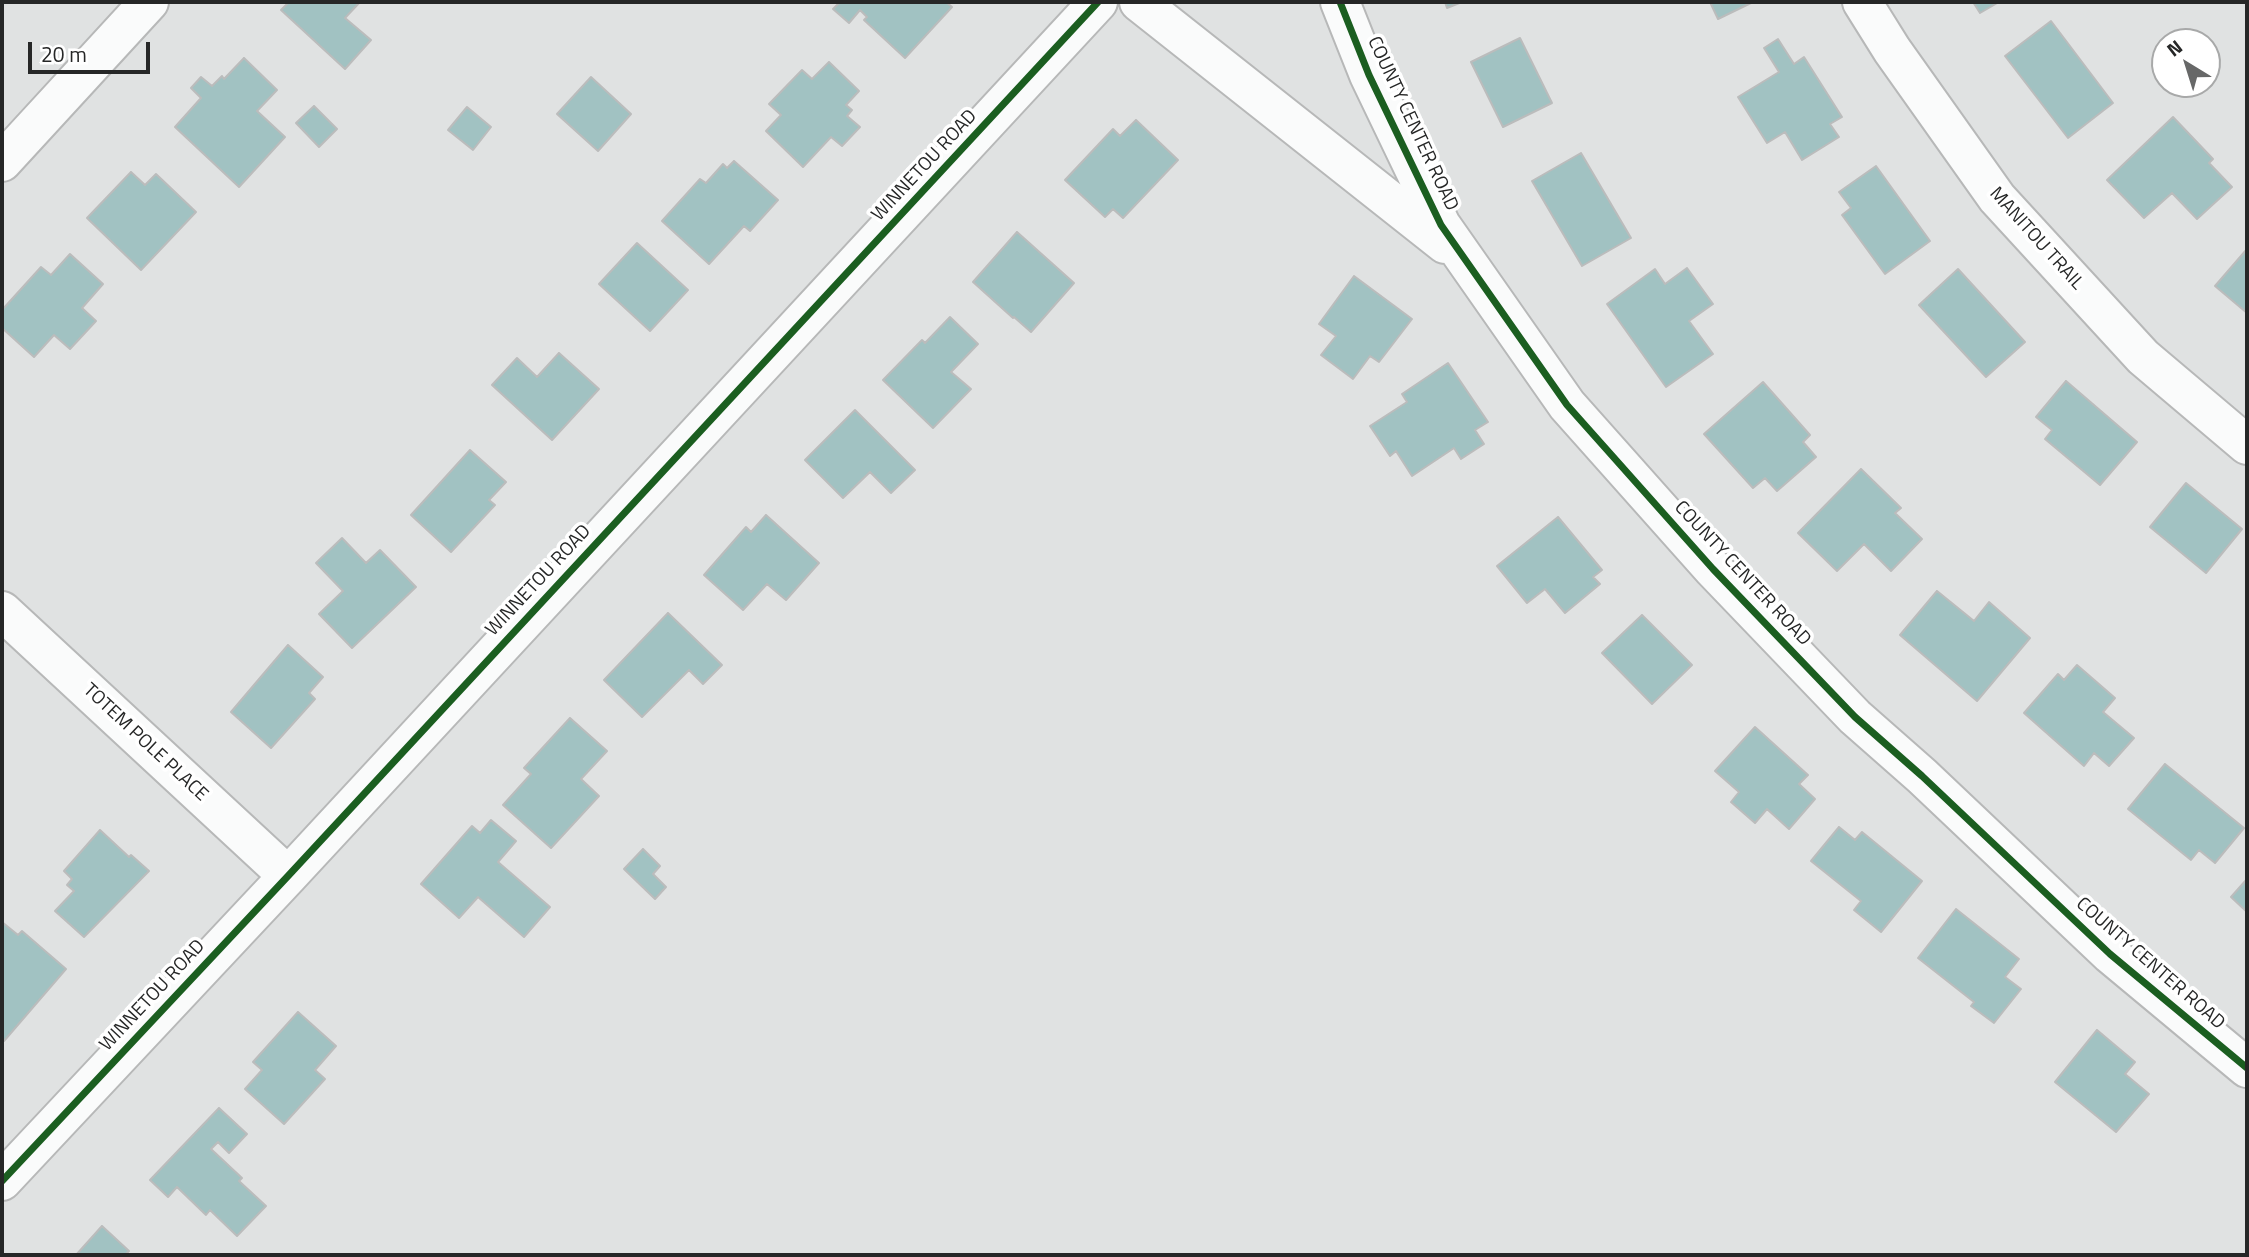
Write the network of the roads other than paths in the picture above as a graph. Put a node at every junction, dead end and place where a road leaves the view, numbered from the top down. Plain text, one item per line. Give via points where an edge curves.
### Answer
1 (149, 2) edge
2 (1098, 2) edge
3 (1139, 2) edge
4 (1340, 2) edge
5 (1861, 2) edge
6 (2, 162) edge
7 (1464, 258) junction
8 (2247, 444) edge
9 (2, 611) edge
10 (288, 876) junction
11 (2247, 1068) edge
12 (2, 1181) edge

1 - 6 street
2 - 10 street, WINNETOU ROAD
3 - 7 street
4 - 7 street, COUNTY CENTER ROAD via 1369,75 1441,225
5 - 8 street, MANITOU TRAIL via 1997,198 2143,357
7 - 11 street, COUNTY CENTER ROAD via 1567,405 1713,569 1855,717 2110,954
9 - 10 street, TOTEM POLE PLACE
10 - 12 street, WINNETOU ROAD

